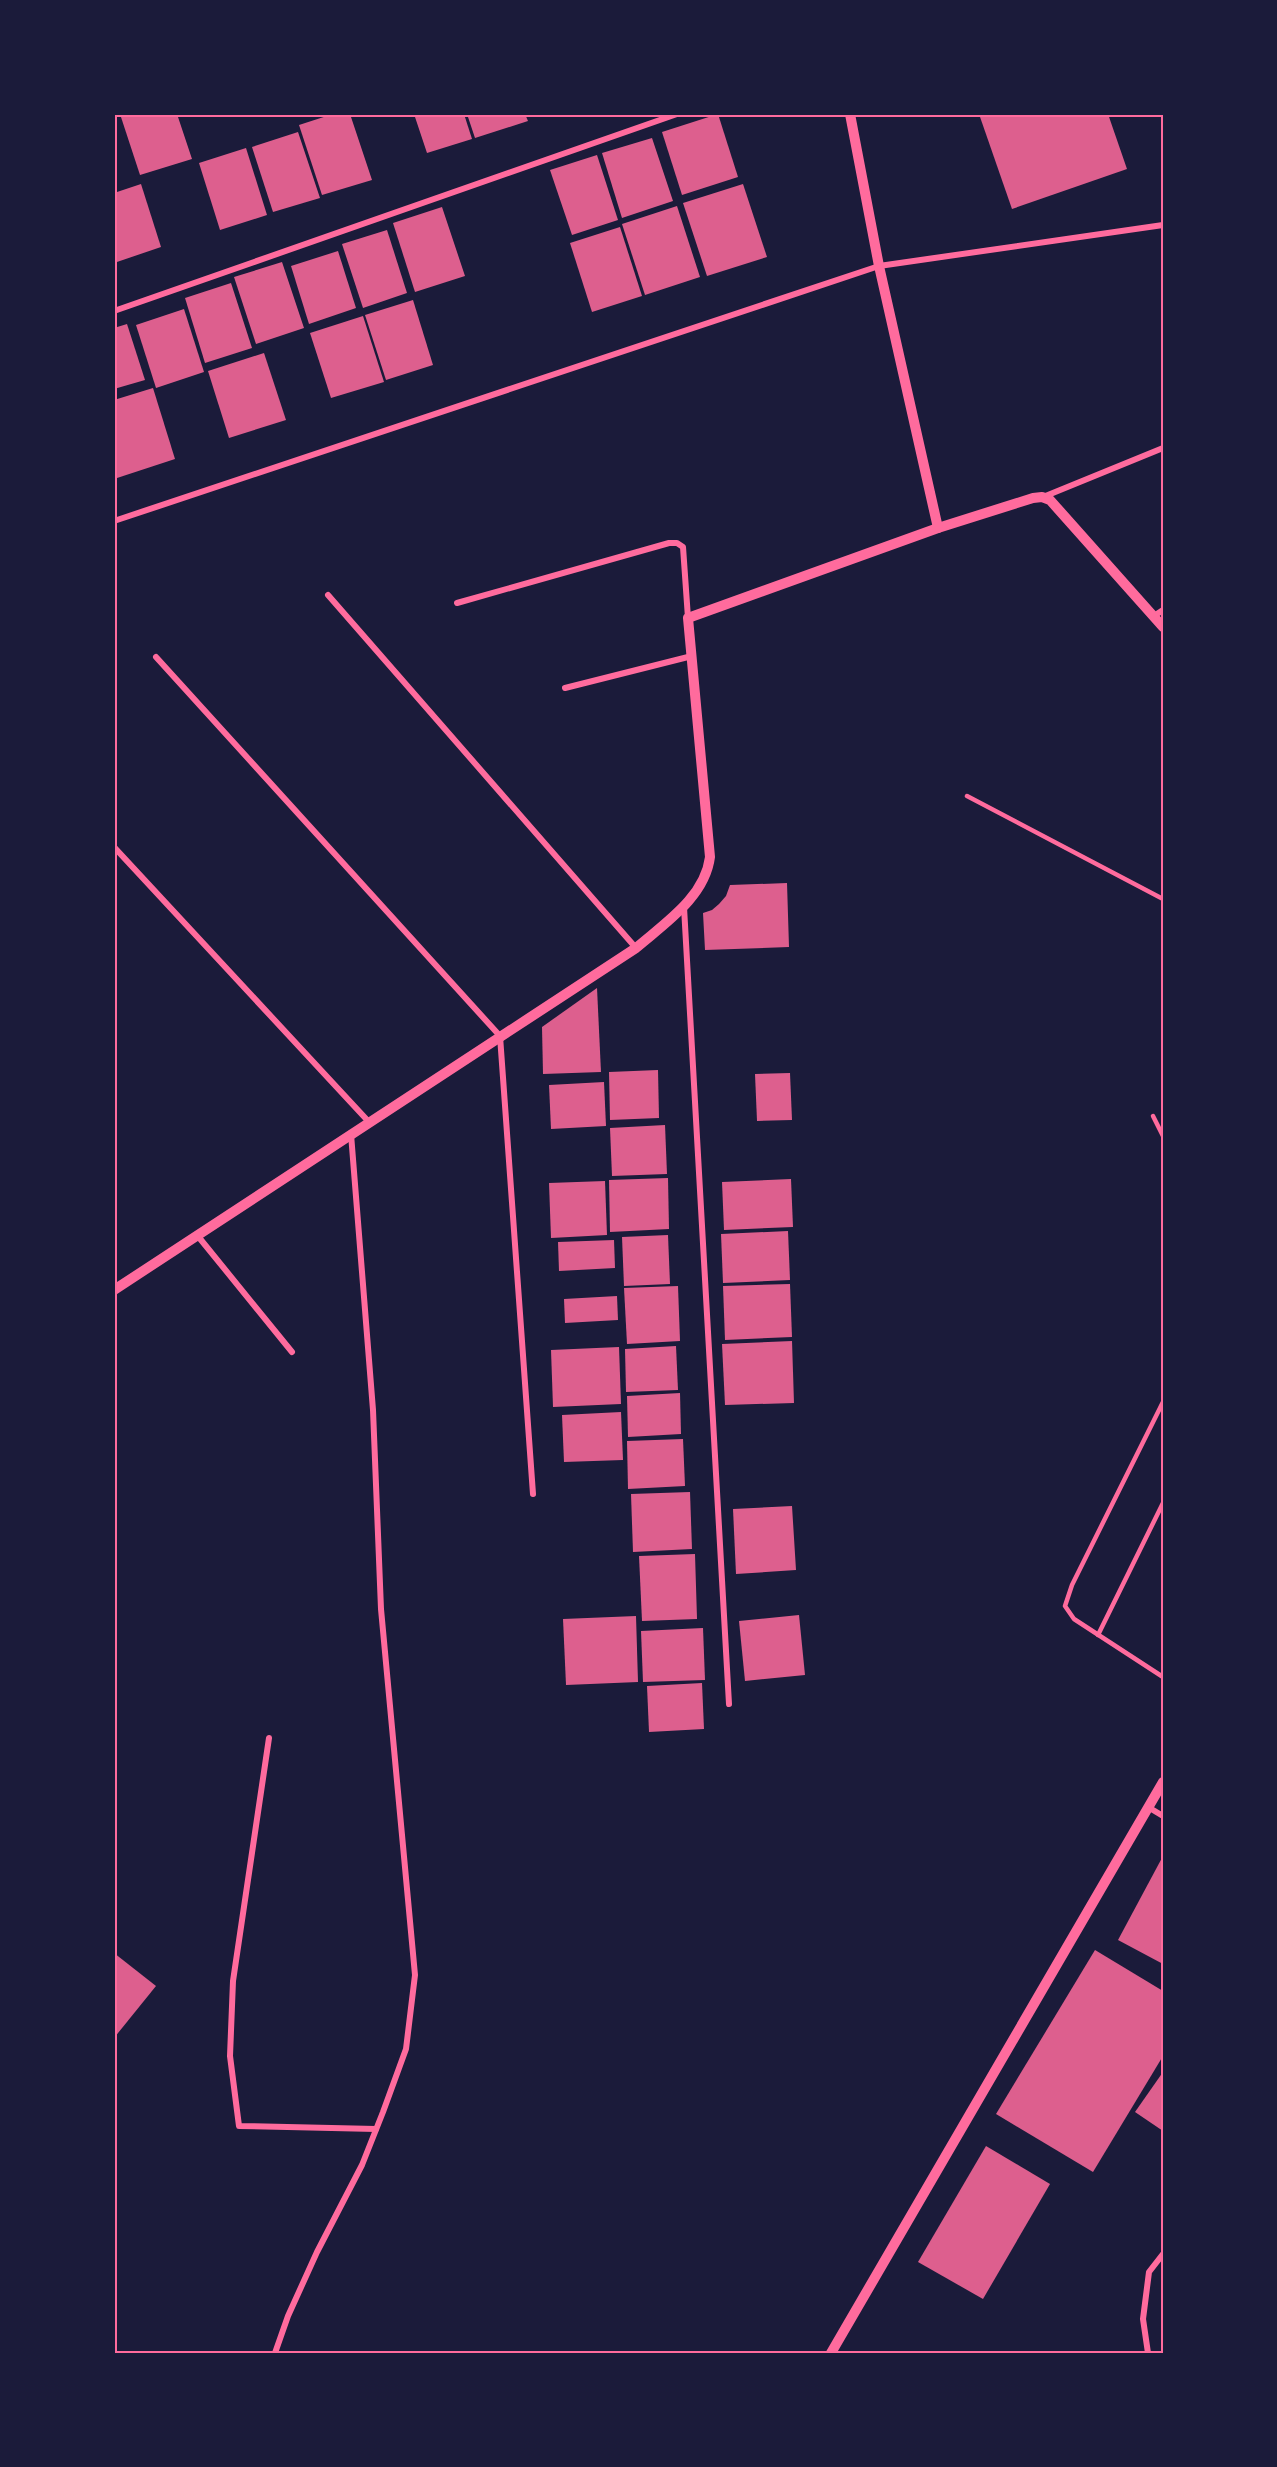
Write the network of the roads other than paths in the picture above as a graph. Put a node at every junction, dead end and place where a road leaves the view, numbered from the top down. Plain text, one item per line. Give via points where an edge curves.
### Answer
1 (677, 114) edge
2 (850, 114) edge
3 (1163, 225) edge
4 (879, 266) junction
5 (114, 311) edge
6 (1163, 448) edge
7 (1042, 497) junction
8 (114, 521) edge
9 (938, 528) junction
10 (328, 595) dead end
11 (457, 603) dead end
12 (1158, 613) edge
13 (688, 618) junction
14 (1163, 627) edge
15 (692, 656) junction
16 (156, 657) dead end
17 (565, 688) dead end
18 (967, 796) dead end
19 (114, 847) edge
20 (1163, 899) edge
21 (684, 906) junction
22 (636, 948) junction
23 (500, 1036) junction
24 (1154, 1116) dead end
25 (369, 1122) junction
26 (351, 1134) junction
27 (1163, 1136) edge
28 (196, 1235) junction
29 (114, 1290) edge
30 (292, 1352) dead end
31 (1163, 1402) edge
32 (533, 1494) dead end
33 (1163, 1503) edge
34 (1098, 1635) junction
35 (1163, 1677) edge
36 (729, 1704) dead end
37 (269, 1738) dead end
38 (1163, 1782) edge
39 (1148, 1807) junction
40 (1163, 1816) edge
41 (376, 2129) junction
42 (1163, 2254) edge
43 (275, 2353) edge
44 (831, 2353) edge
45 (1148, 2353) edge

1 - 5 street
2 - 4 street
3 - 4 street
4 - 8 street
4 - 9 street
6 - 7 street
7 - 9 street
7 - 12 street via 1050,500
9 - 13 street
10 - 22 street
11 - 13 street via 677,543 683,547
12 - 14 street
13 - 15 street
15 - 17 street
15 - 21 street via 710,857 704,881
16 - 23 street
18 - 20 lane
19 - 25 street
21 - 22 street
21 - 36 street
22 - 23 street
23 - 25 street
23 - 32 street
24 - 27 lane
25 - 26 street
26 - 28 street
26 - 41 street via 373,1410 381,1609 415,1975 406,2049
28 - 29 street
28 - 30 street
31 - 34 lane via 1065,1606 1074,1619
33 - 34 lane
34 - 35 lane
37 - 41 street via 233,1981 230,2056 239,2126
38 - 39 street
39 - 40 street
39 - 44 street
41 - 43 street via 288,2316
42 - 45 street via 1149,2272 1143,2319

